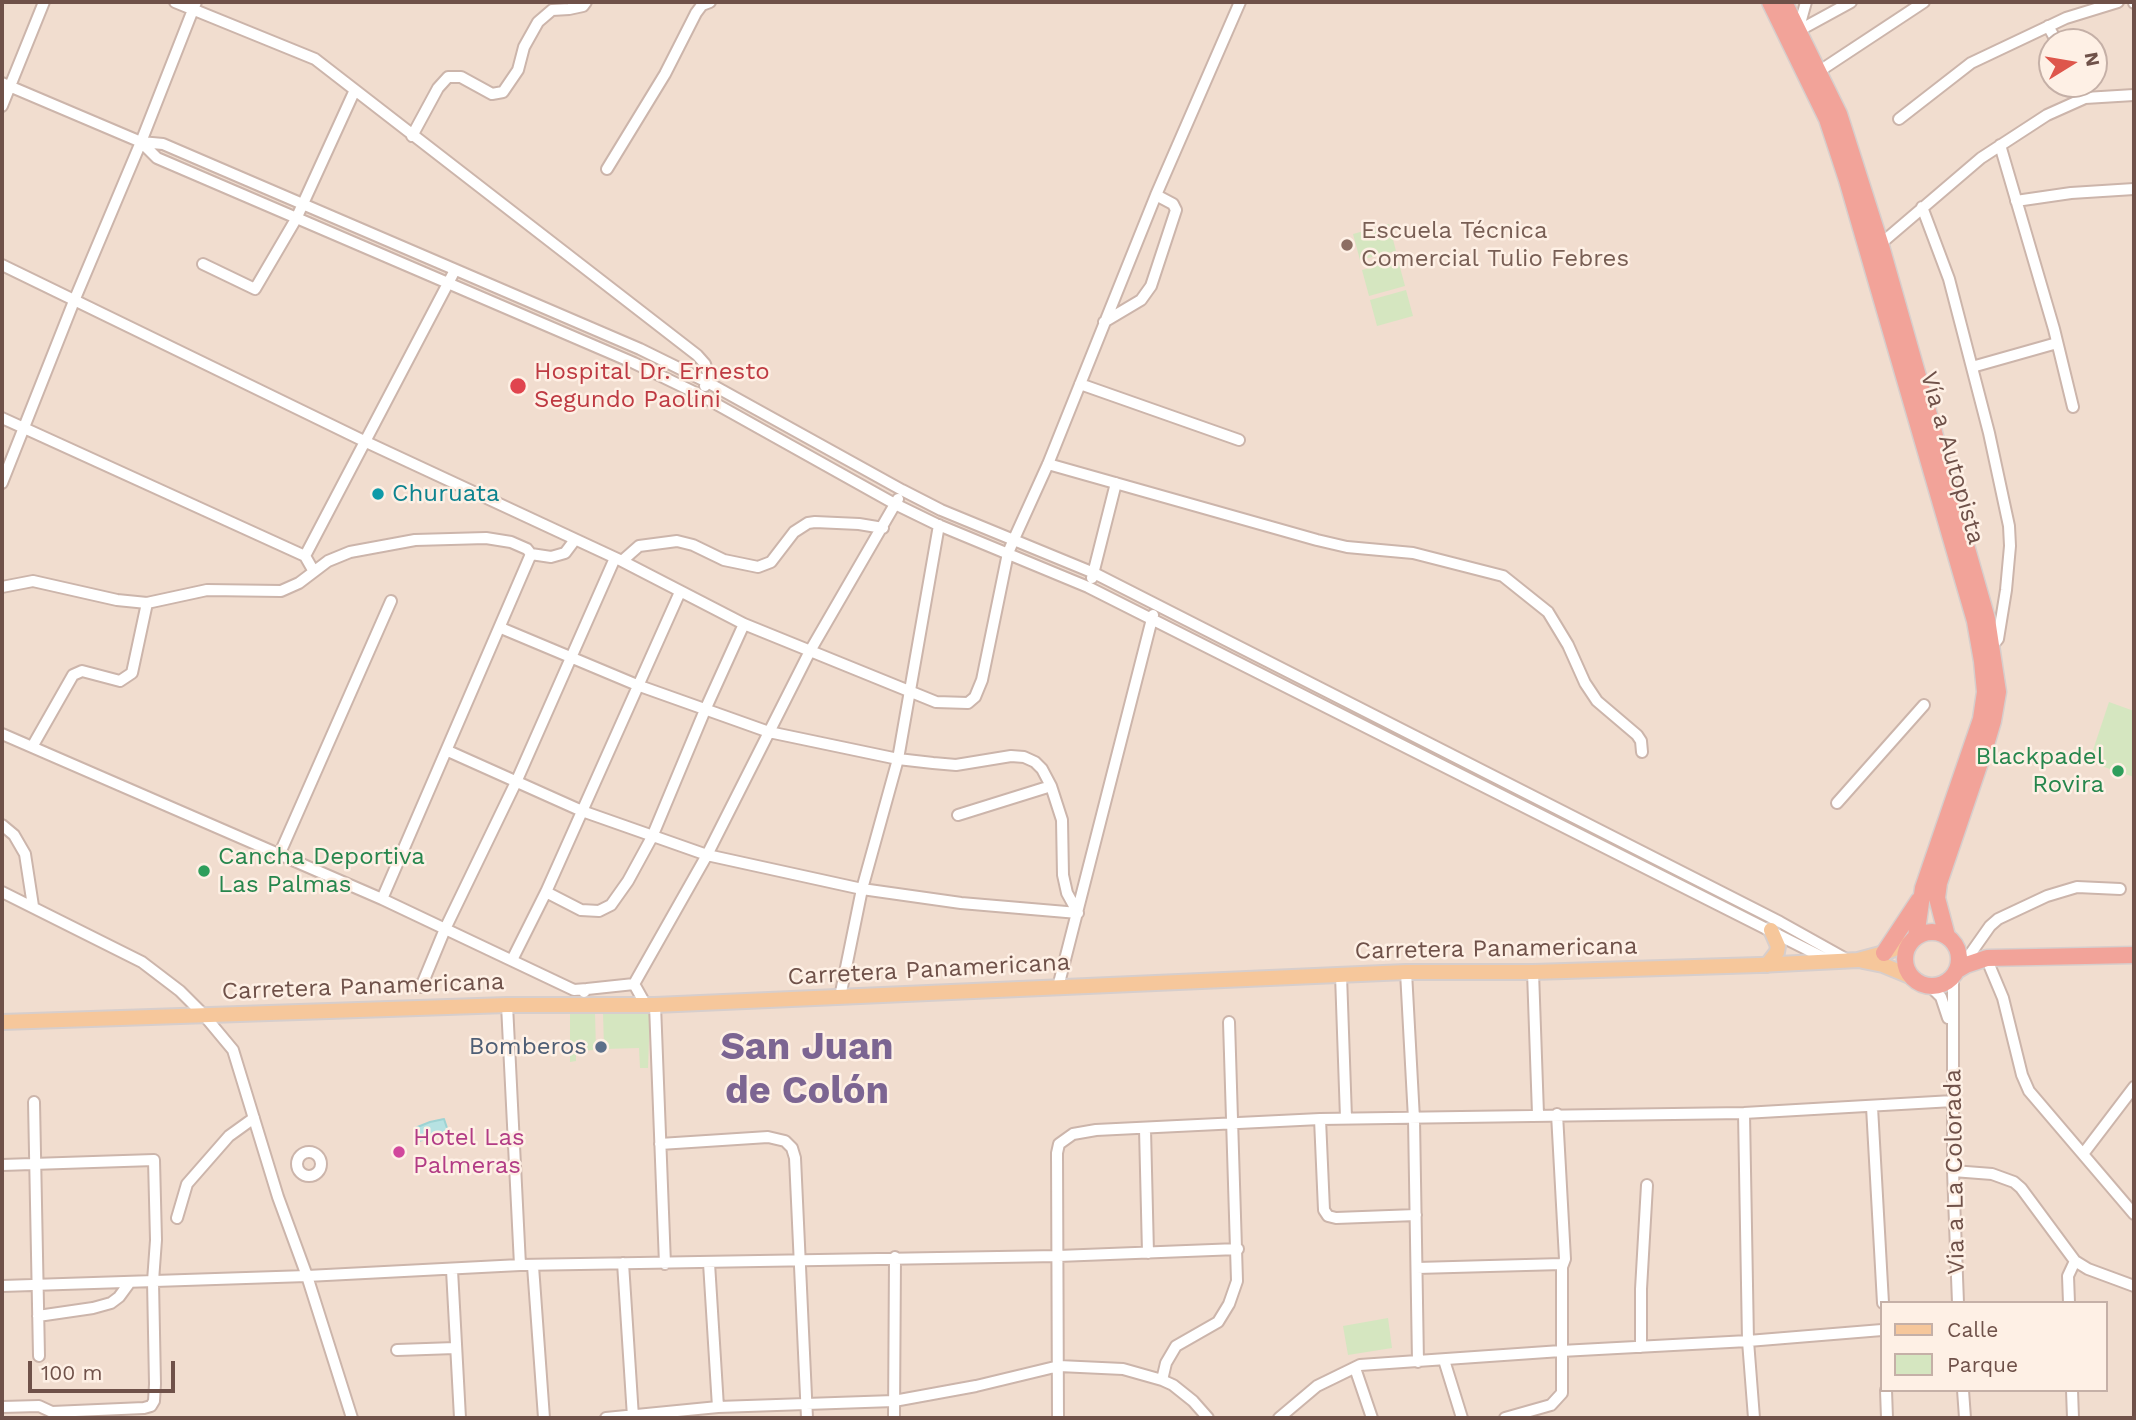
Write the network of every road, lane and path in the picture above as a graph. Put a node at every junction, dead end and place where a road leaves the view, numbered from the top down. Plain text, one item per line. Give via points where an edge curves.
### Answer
1 (44, 2) edge
2 (175, 2) edge
3 (586, 2) edge
4 (710, 2) edge
5 (1240, 2) edge
6 (1770, 2) edge
7 (1784, 2) edge
8 (1806, 2) edge
9 (1851, 2) edge
10 (1924, 2) edge
11 (2118, 2) edge
12 (195, 6) edge
13 (2048, 26) joint
14 (1798, 31) junction
15 (1818, 72) junction
16 (6, 85) edge
17 (354, 92) junction
18 (2134, 94) edge
19 (2108, 95) edge
20 (2088, 98) edge
21 (2, 106) edge
22 (1899, 119) dead end
23 (412, 136) junction
24 (142, 142) junction
25 (2000, 145) junction
26 (607, 169) dead end
27 (2134, 189) edge
28 (1156, 195) junction
29 (2016, 201) junction
30 (302, 204) junction
31 (1922, 207) junction
32 (296, 219) junction
33 (1875, 248) junction
34 (203, 264) dead end
35 (2, 265) edge
36 (455, 270) junction
37 (449, 284) junction
38 (74, 301) junction
39 (1104, 322) junction
40 (2057, 343) junction
41 (1972, 367) junction
42 (707, 382) junction
43 (1080, 384) junction
44 (700, 395) junction
45 (2073, 407) dead end
46 (2, 418) edge
47 (24, 428) junction
48 (1239, 440) dead end
49 (365, 441) junction
50 (1048, 464) junction
51 (1116, 483) junction
52 (2, 484) edge
53 (902, 490) junction
54 (895, 504) junction
55 (939, 525) junction
56 (883, 528) junction
57 (1014, 539) junction
58 (574, 541) junction
59 (1008, 553) junction
60 (531, 554) junction
61 (305, 556) junction
62 (618, 560) junction
63 (313, 570) junction
64 (1094, 573) junction
65 (2, 587) edge
66 (1088, 587) junction
67 (680, 592) junction
68 (391, 601) dead end
69 (147, 603) junction
70 (1156, 605) junction
71 (1151, 620) junction
72 (744, 624) junction
73 (501, 628) junction
74 (1992, 646) junction
75 (810, 651) junction
76 (572, 657) junction
77 (637, 685) junction
78 (911, 693) junction
79 (1924, 705) dead end
80 (705, 710) junction
81 (769, 732) junction
82 (2, 734) edge
83 (32, 747) junction
84 (448, 751) junction
85 (1642, 752) dead end
86 (898, 759) junction
87 (517, 780) junction
88 (1051, 786) junction
89 (1837, 803) dead end
90 (582, 811) junction
91 (958, 815) dead end
92 (2, 825) edge
93 (652, 837) junction
94 (279, 853) junction
95 (707, 855) junction
96 (862, 889) junction
97 (2120, 889) dead end
98 (2, 892) edge
99 (545, 892) junction
100 (1922, 895) junction
101 (382, 899) junction
102 (33, 906) junction
103 (1078, 913) junction
104 (445, 929) junction
105 (1771, 930) junction
106 (1914, 939) junction
107 (1951, 941) junction
108 (1884, 953) junction
109 (2134, 955) edge
110 (1982, 956) junction
111 (512, 960) junction
112 (1853, 960) junction
113 (1830, 961) junction
114 (1767, 965) junction
115 (1406, 972) junction
116 (1533, 972) junction
117 (1954, 974) junction
118 (1340, 975) junction
119 (1912, 977) junction
120 (634, 984) junction
121 (414, 985) dead end
122 (1930, 986) junction
123 (1058, 987) junction
124 (587, 989) junction
125 (839, 997) junction
126 (572, 1004) junction
127 (507, 1005) junction
128 (648, 1005) junction
129 (203, 1014) junction
130 (2, 1022) edge
131 (1229, 1022) dead end
132 (1952, 1041) junction
133 (2134, 1087) edge
134 (1953, 1101) junction
135 (34, 1102) dead end
136 (1872, 1107) junction
137 (1744, 1113) junction
138 (1538, 1114) junction
139 (1557, 1114) junction
140 (254, 1118) junction
141 (1346, 1118) junction
142 (1320, 1119) junction
143 (1414, 1119) junction
144 (1233, 1123) junction
145 (1145, 1129) junction
146 (660, 1144) junction
147 (2083, 1154) junction
148 (34, 1164) junction
149 (2, 1165) edge
150 (1953, 1171) junction
151 (1647, 1185) dead end
152 (2134, 1214) edge
153 (1416, 1215) junction
154 (177, 1218) dead end
155 (1238, 1250) junction
156 (1149, 1253) junction
157 (1058, 1256) junction
158 (895, 1257) junction
159 (800, 1259) junction
160 (2075, 1261) junction
161 (623, 1263) junction
162 (709, 1263) junction
163 (666, 1264) junction
164 (1562, 1264) junction
165 (520, 1265) junction
166 (533, 1266) junction
167 (1417, 1268) junction
168 (452, 1270) junction
169 (307, 1276) junction
170 (153, 1281) junction
171 (130, 1282) junction
172 (37, 1285) junction
173 (2, 1286) edge
174 (2134, 1286) edge
175 (1883, 1301) edge
176 (1958, 1301) edge
177 (2068, 1301) edge
178 (38, 1316) junction
179 (1881, 1330) edge
180 (1748, 1341) junction
181 (1641, 1347) junction
182 (455, 1348) junction
183 (397, 1350) dead end
184 (1561, 1351) junction
185 (39, 1356) dead end
186 (1444, 1360) junction
187 (1418, 1362) junction
188 (1059, 1366) junction
189 (1355, 1368) junction
190 (1162, 1380) junction
191 (1886, 1392) edge
192 (1963, 1392) edge
193 (2072, 1392) edge
194 (894, 1401) junction
195 (806, 1405) junction
196 (2, 1407) edge
197 (718, 1407) junction
198 (633, 1417) edge
199 (352, 1418) edge
200 (460, 1418) edge
201 (544, 1418) edge
202 (606, 1418) edge
203 (616, 1418) edge
204 (807, 1418) edge
205 (894, 1418) edge
206 (1058, 1418) edge
207 (1208, 1418) edge
208 (1279, 1418) edge
209 (1372, 1418) edge
210 (1462, 1418) edge
211 (1505, 1418) edge
212 (1754, 1418) edge
213 (1887, 1418) edge
214 (1965, 1418) edge
215 (2073, 1418) edge

1 - 16 street
2 - 12 street
3 - 23 street via 552,10 538,22 518,70 503,92 492,94 461,76 448,77
4 - 26 street via 696,13
5 - 28 street
6 - 33 highway, Vía a Autopista via 1827,119
7 - 14 highway, Vía a Autopista
8 - 14 street
9 - 14 street
10 - 15 street
11 - 13 street
12 - 17 street via 315,59
12 - 24 street
13 - 22 street via 1971,63
14 - 15 highway, Vía a Autopista
15 - 33 highway, Vía a Autopista via 1839,114
16 - 21 street
16 - 24 street
17 - 23 street
17 - 30 street
18 - 19 street
20 - 25 street via 2047,115
23 - 42 street via 697,355 705,364
24 - 30 street via 163,144
24 - 32 street via 157,158
24 - 38 street
25 - 29 street
25 - 31 street
27 - 29 street
28 - 39 street
28 - 39 street via 1176,209 1151,286 1141,300
29 - 40 street
30 - 32 street
30 - 36 street
31 - 33 street
31 - 41 street
32 - 34 street via 255,289
32 - 37 street
33 - 74 highway, Vía a Autopista
33 - 100 highway, Vía a Autopista via 1975,621 1985,692 1981,719
35 - 38 street
36 - 37 street
36 - 42 street
37 - 44 street
37 - 49 street
38 - 47 street
38 - 49 street
39 - 43 street
40 - 41 street
40 - 45 street
41 - 74 street via 2010,536 2000,629
42 - 44 street
42 - 53 street
43 - 48 street
43 - 50 street
44 - 54 street
46 - 47 street
47 - 52 street
47 - 61 street
49 - 58 street
49 - 61 street
50 - 51 street
50 - 57 street
51 - 64 street
51 - 85 street via 1317,540 1413,553 1503,576 1548,611 1585,683 1597,701 1637,735
53 - 54 street
53 - 57 street
54 - 55 street
54 - 56 street
55 - 59 street
55 - 78 street
56 - 62 street via 808,523 794,532 771,562 758,567 724,560 677,541 639,546
56 - 75 street
57 - 59 street
57 - 64 street
58 - 60 street via 565,553 551,557
58 - 62 street
59 - 66 street
59 - 78 street via 975,696 968,703 936,702
60 - 63 street via 511,542 434,538 350,552
60 - 73 street
61 - 63 street
62 - 67 street
62 - 76 street
63 - 69 street via 281,591 207,590
64 - 66 street
64 - 70 street
65 - 69 street via 40,581
66 - 71 street
67 - 72 street
67 - 77 street
68 - 94 street
69 - 83 street via 132,673 120,681 76,673
70 - 71 street
70 - 112 street
71 - 103 street
71 - 105 street
72 - 75 street
72 - 80 street
73 - 76 street
73 - 84 street
74 - 107 highway, Vía a Autopista via 1998,692 1993,721 1939,883 1937,898
75 - 78 street
75 - 81 street
76 - 77 street
76 - 87 street
77 - 80 street
77 - 90 street
78 - 86 street
79 - 89 street
80 - 81 street
80 - 93 street
81 - 86 street
81 - 95 street
82 - 83 street
83 - 94 street
84 - 87 street
84 - 101 street
86 - 88 street via 956,765 1024,757 1042,769
86 - 96 street
87 - 90 street
87 - 104 street
88 - 91 street
88 - 103 street via 1062,820 1066,893
90 - 93 street
90 - 99 street
92 - 102 street via 25,854
93 - 95 street
93 - 99 street via 611,905 598,911 581,910
94 - 101 street
95 - 96 street
95 - 120 street
96 - 103 street
96 - 125 street
97 - 110 street via 2077,887 1998,919 1990,926
98 - 102 street
99 - 111 street
100 - 106 highway, Vía a Autopista
100 - 108 highway
101 - 104 street
102 - 129 street via 142,962
103 - 123 street
104 - 111 street
104 - 121 street via 421,987
105 - 113 street
105 - 114 main road via 1777,952
106 - 107 highway via 1935,932
106 - 108 main road, Carretera Panamericana
106 - 119 highway via 1905,960
107 - 110 highway
107 - 117 highway via 1959,958
108 - 112 main road, Carretera Panamericana
109 - 110 highway
110 - 117 highway
110 - 147 street via 2003,999 2026,1085
111 - 124 street via 574,990
112 - 113 main road, Carretera Panamericana
112 - 119 main road, Carretera Panamericana via 1883,965
113 - 114 main road, Carretera Panamericana
114 - 116 main road, Carretera Panamericana
115 - 116 main road, Carretera Panamericana
115 - 118 main road, Carretera Panamericana
115 - 143 street
116 - 138 street
117 - 122 highway via 1942,984
117 - 132 street, Via a La Colorada
118 - 123 main road, Carretera Panamericana
118 - 141 street
119 - 122 highway
120 - 124 street
120 - 128 street
122 - 132 street, Via a La Colorada via 1945,1005
123 - 125 main road, Carretera Panamericana
124 - 126 street
125 - 128 main road, Carretera Panamericana
126 - 127 main road, Carretera Panamericana
126 - 128 main road, Carretera Panamericana
127 - 129 main road, Carretera Panamericana
127 - 165 street
128 - 146 street
129 - 130 main road, Carretera Panamericana
129 - 140 street via 233,1050
131 - 144 street
132 - 134 street, Via a La Colorada
133 - 147 street
134 - 136 street
134 - 150 street, Via a La Colorada
135 - 148 street
136 - 137 street
136 - 175 street
137 - 139 street
137 - 180 street
138 - 139 street
138 - 143 street
139 - 164 street
140 - 154 street via 229,1136 187,1184
140 - 169 street
141 - 142 street
141 - 143 street
142 - 144 street
142 - 153 street via 1325,1213 1336,1218
143 - 153 street
144 - 145 street
144 - 155 street
145 - 156 street
145 - 157 street via 1082,1132 1059,1144
146 - 159 street via 768,1137 785,1141 795,1158
146 - 163 street
147 - 152 street
148 - 149 street
148 - 170 street via 154,1160
148 - 172 street
150 - 160 street via 1992,1174 2014,1182
150 - 176 street, Via a La Colorada
151 - 181 street
153 - 167 street
155 - 156 street
155 - 190 street via 1237,1281 1229,1304 1218,1322 1175,1346
156 - 157 street
157 - 158 street
157 - 188 street
158 - 159 street
158 - 194 street
159 - 162 street
159 - 195 street
160 - 174 street
160 - 177 street via 2068,1272
161 - 163 street
161 - 166 street
161 - 198 street
162 - 163 street
162 - 197 street
164 - 167 street
164 - 184 street
165 - 166 street
165 - 168 street
166 - 201 street
167 - 187 street
168 - 169 street
168 - 182 street
169 - 170 street
169 - 199 street
170 - 171 street
170 - 196 street via 155,1384 151,1406 52,1412 39,1406
171 - 172 street
171 - 178 street via 111,1303
172 - 173 street
172 - 178 street
178 - 185 street
179 - 180 street
180 - 181 street
180 - 212 street
181 - 184 street
182 - 183 street
182 - 200 street
184 - 186 street
184 - 211 street via 1562,1393 1552,1405
186 - 187 street
186 - 210 street
187 - 189 street
188 - 190 street via 1123,1369
188 - 194 street
188 - 206 street
189 - 208 street via 1317,1386
189 - 209 street
190 - 207 street
191 - 213 street
192 - 214 street
193 - 215 street
194 - 195 street
194 - 205 street
195 - 197 street
195 - 204 street
197 - 198 street
198 - 203 street
202 - 203 street

